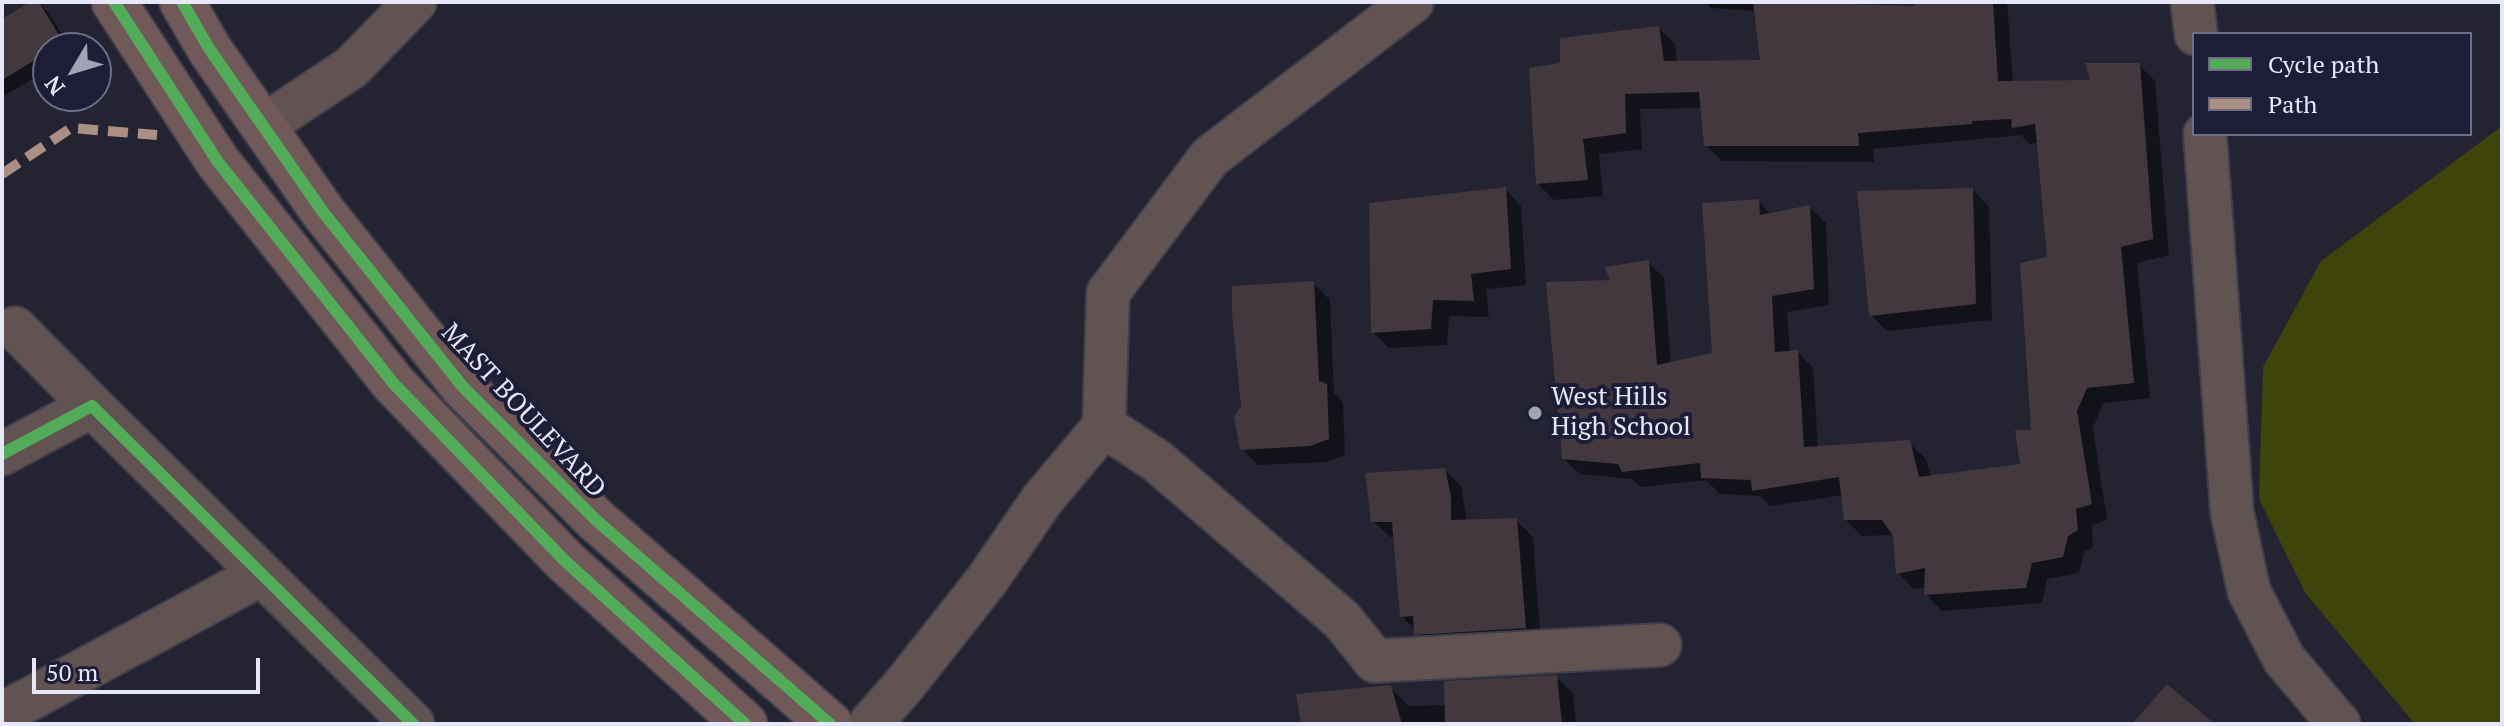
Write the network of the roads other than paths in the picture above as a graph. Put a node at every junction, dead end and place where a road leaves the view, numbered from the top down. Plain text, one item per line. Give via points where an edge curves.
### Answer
1 (114, 2) edge
2 (182, 2) edge
3 (415, 2) edge
4 (1412, 2) edge
5 (2192, 2) edge
6 (2196, 32) edge
7 (263, 126) junction
8 (2205, 136) edge
9 (15, 328) dead end
10 (92, 406) junction
11 (1104, 426) junction
12 (2, 454) edge
13 (260, 575) junction
14 (1660, 645) dead end
15 (2, 714) edge
16 (413, 724) edge
17 (745, 724) edge
18 (830, 724) edge
19 (870, 724) edge
20 (2339, 724) edge

1 - 17 main road via 218,162 394,384 565,561
2 - 7 main road, MAST BOULEVARD
3 - 7 street via 352,67
4 - 11 street via 1210,157 1108,293
5 - 6 street
7 - 18 main road, MAST BOULEVARD via 323,212 463,387 596,520
8 - 20 street via 2232,512 2249,591 2284,659
9 - 10 street
10 - 12 street
10 - 13 street
11 - 14 street via 1157,461 1342,620 1375,661
11 - 19 street
13 - 15 street
13 - 16 street

